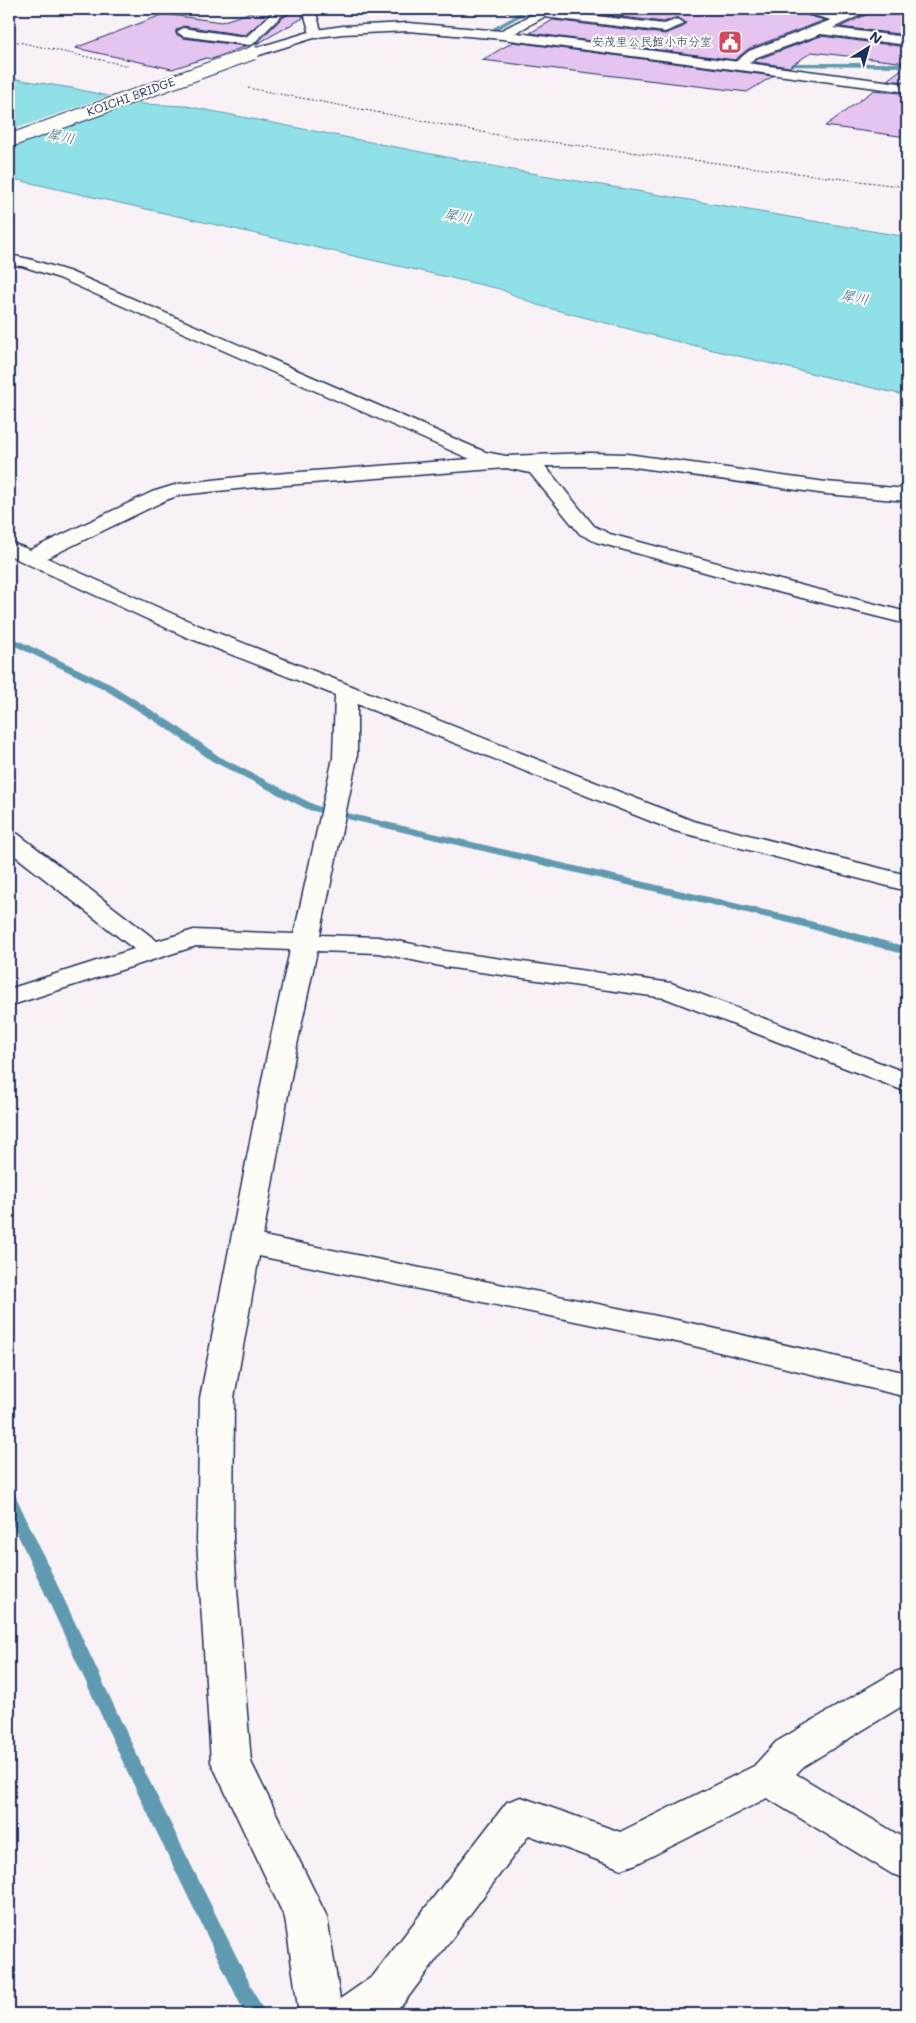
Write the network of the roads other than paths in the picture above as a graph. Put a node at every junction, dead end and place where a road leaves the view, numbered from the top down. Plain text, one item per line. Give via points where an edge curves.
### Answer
1 (289, 9) edge
2 (309, 9) edge
3 (802, 9) edge
4 (865, 9) edge
5 (540, 11) edge
6 (843, 20) junction
7 (678, 23) dead end
8 (820, 30) junction
9 (183, 32) dead end
10 (316, 34) junction
11 (502, 35) junction
12 (907, 41) edge
13 (738, 66) junction
14 (907, 88) edge
15 (9, 142) edge
16 (9, 260) edge
17 (504, 462) junction
18 (907, 495) edge
19 (9, 548) edge
20 (30, 558) junction
21 (907, 618) edge
22 (346, 692) junction
23 (9, 839) edge
24 (907, 883) edge
25 (304, 942) junction
26 (154, 952) junction
27 (9, 998) edge
28 (907, 1083) edge
29 (246, 1243) junction
30 (907, 1385) edge
31 (907, 1684) edge
32 (768, 1778) junction
33 (907, 1862) edge
34 (321, 2014) edge
35 (355, 2014) edge

1 - 9 street via 276,15 249,41
2 - 10 street
3 - 6 street
4 - 6 street
5 - 7 street via 665,28
5 - 11 street
6 - 8 street
8 - 12 street
8 - 13 street via 752,54
10 - 11 street, KOICHI BRIDGE via 408,27
10 - 15 street, KOICHI BRIDGE, bridge
11 - 13 street, KOICHI BRIDGE
13 - 14 street, KOICHI BRIDGE
16 - 17 street via 65,275 479,456
17 - 18 street via 627,460 826,488
17 - 20 street via 178,490
17 - 21 street via 537,469 587,530 603,538
19 - 20 street
20 - 22 street via 192,631
22 - 24 street via 684,826
22 - 25 street via 344,758
23 - 26 street
25 - 26 street via 194,938
25 - 28 street via 379,945 446,959 671,991
25 - 29 street
26 - 27 street
29 - 30 street via 686,1332
29 - 34 street via 217,1398 215,1540 231,1762 306,1917
31 - 32 street via 790,1754
32 - 33 street
32 - 35 street via 622,1851 521,1814 388,1990

